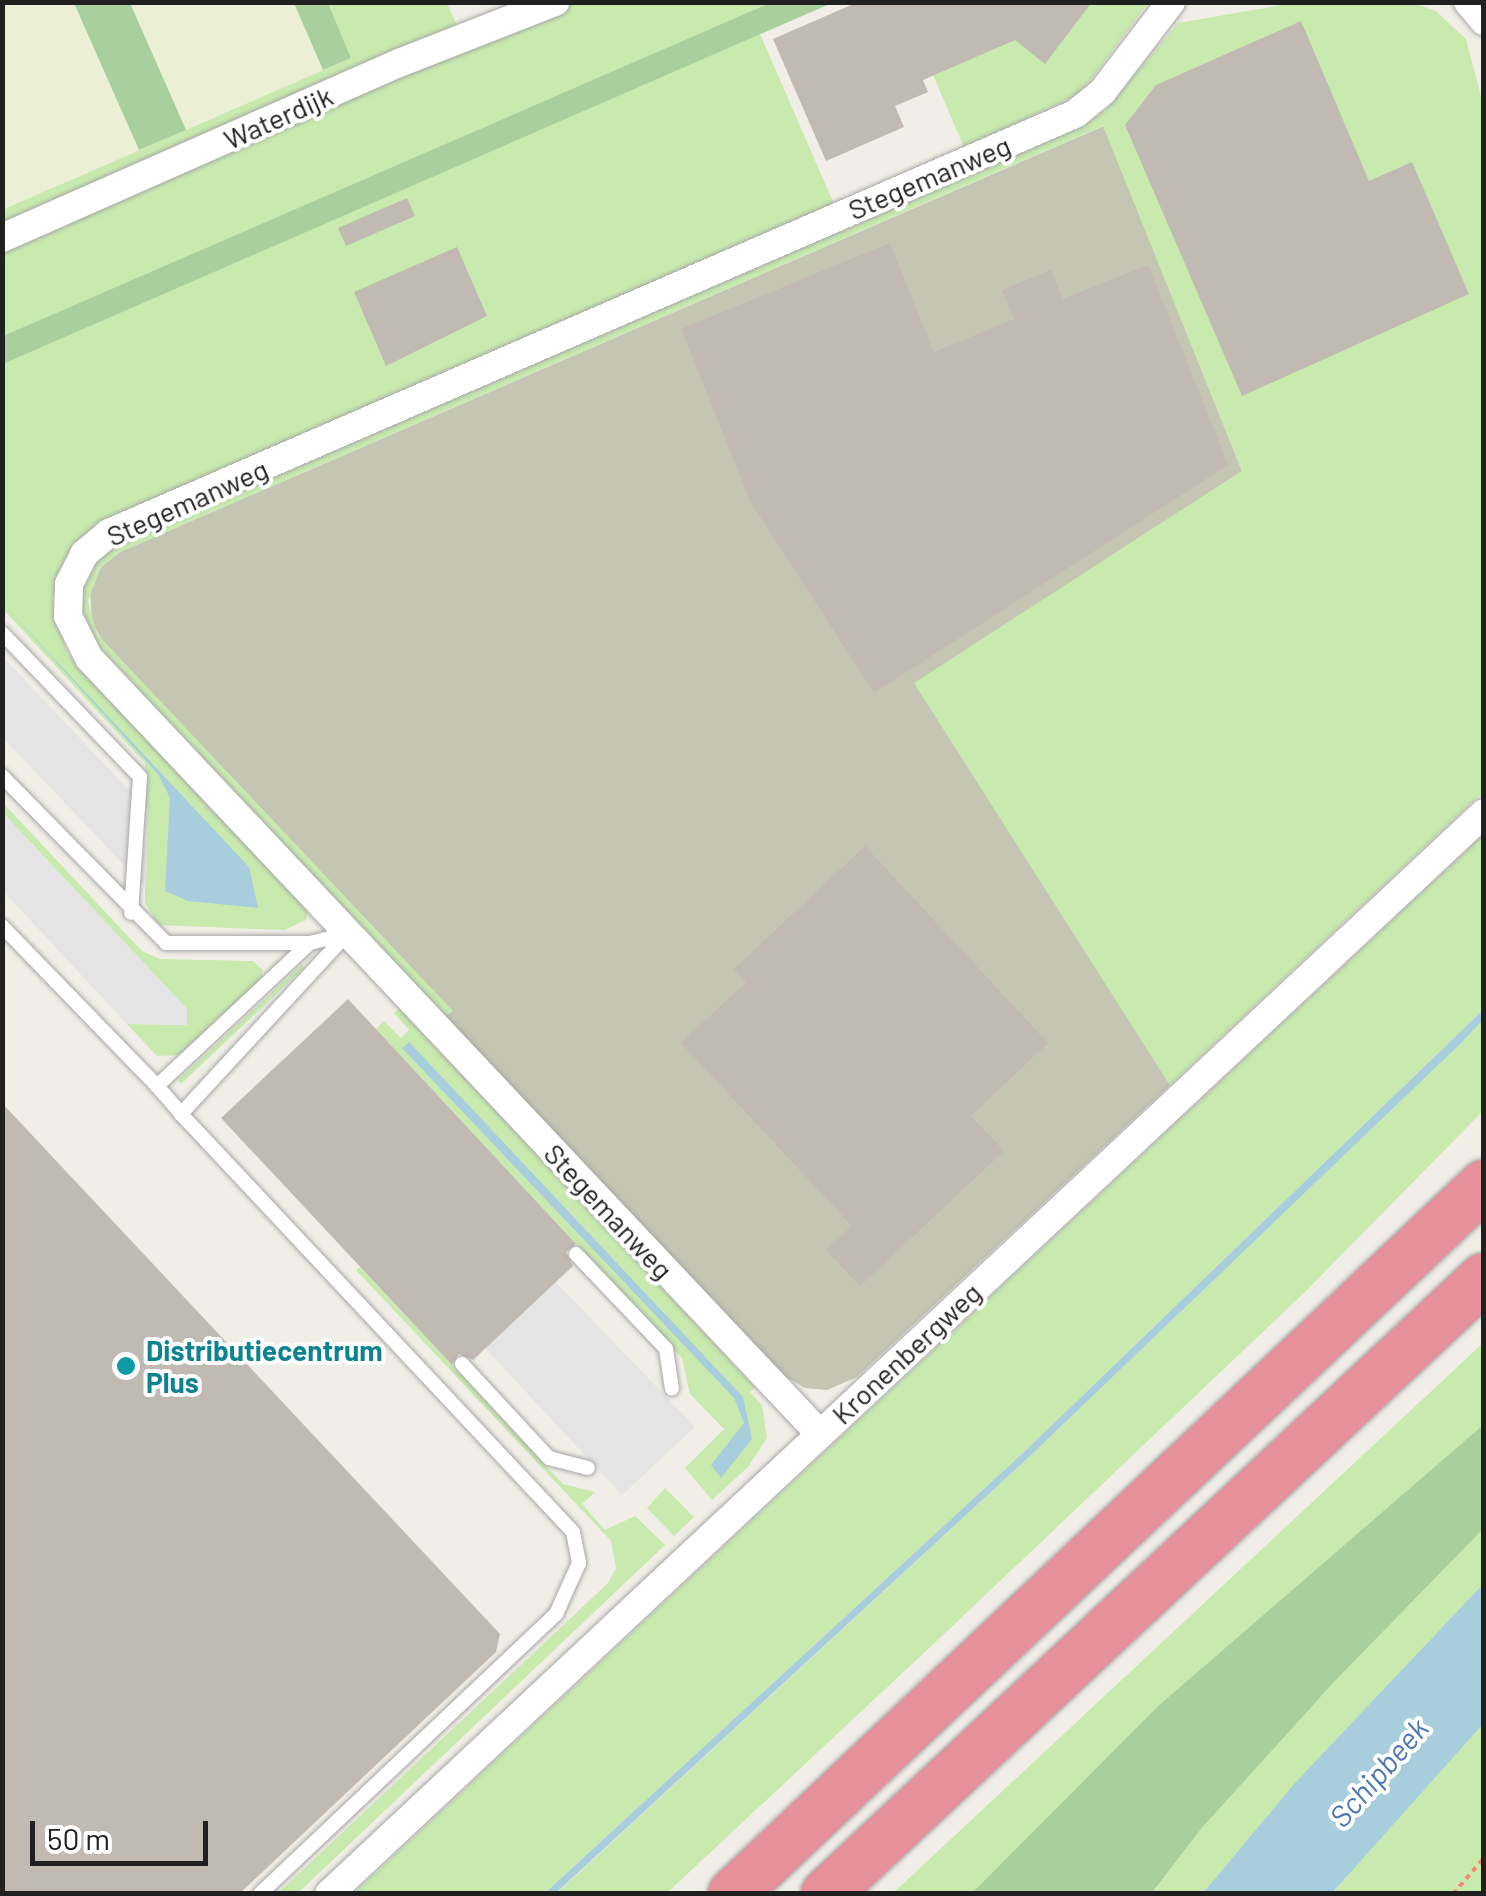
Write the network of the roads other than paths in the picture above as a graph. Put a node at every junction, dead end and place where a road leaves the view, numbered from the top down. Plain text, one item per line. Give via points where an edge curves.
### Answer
1 (555, 2) edge
2 (1171, 2) edge
3 (1468, 2) edge
4 (1484, 21) edge
5 (2, 238) edge
6 (2, 633) edge
7 (2, 776) edge
8 (1484, 813) edge
9 (131, 913) junction
10 (2, 926) edge
11 (348, 934) junction
12 (310, 944) junction
13 (156, 1086) junction
14 (181, 1114) junction
15 (1484, 1161) edge
16 (1484, 1185) edge
17 (576, 1254) dead end
18 (1396, 1270) junction
19 (1484, 1278) edge
20 (462, 1364) dead end
21 (672, 1390) dead end
22 (820, 1434) junction
23 (588, 1468) dead end
24 (260, 1894) edge
25 (329, 1894) edge
26 (733, 1894) edge
27 (826, 1894) edge

1 - 5 street, Waterdijk
2 - 11 street, Stegemanweg via 1103,92 1075,114 110,533 84,554 67,600 79,646
3 - 4 street
6 - 9 lane via 140,777
7 - 9 lane
8 - 22 street, Kronenbergweg
9 - 12 lane via 166,943
10 - 13 lane
11 - 12 lane
11 - 14 lane
11 - 22 street, Stegemanweg
12 - 13 lane
13 - 14 lane
14 - 24 lane via 573,1532 579,1563 556,1614
15 - 18 highway
16 - 18 highway
17 - 21 lane via 666,1349
18 - 26 highway
19 - 27 highway
20 - 23 lane via 549,1458
22 - 25 street, Kronenbergweg

